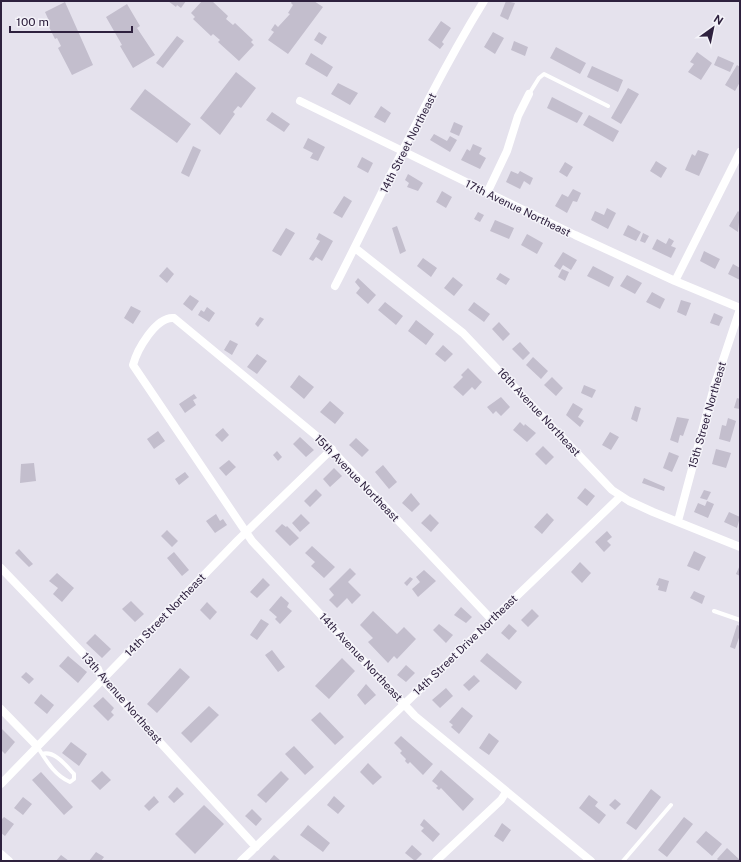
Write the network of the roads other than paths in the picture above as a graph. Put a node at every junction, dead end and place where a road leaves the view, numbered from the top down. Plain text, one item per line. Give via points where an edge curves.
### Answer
1 (484, 1) edge
2 (529, 94) joint
3 (300, 101) dead end
4 (608, 106) dead end
5 (403, 151) junction
6 (740, 152) edge
7 (487, 193) junction
8 (355, 248) junction
9 (675, 281) junction
10 (335, 286) dead end
11 (740, 309) edge
12 (174, 318) joint
13 (332, 449) junction
14 (620, 496) junction
15 (678, 521) junction
16 (245, 533) junction
17 (740, 547) edge
18 (1, 568) edge
19 (714, 611) dead end
20 (492, 620) junction
21 (740, 620) edge
22 (102, 679) junction
23 (404, 704) junction
24 (1, 709) edge
25 (37, 746) junction
26 (42, 754) junction
27 (1, 784) edge
28 (506, 792) junction
29 (671, 805) dead end
30 (256, 847) junction
31 (1, 854) edge
32 (9, 861) edge
33 (241, 861) edge
34 (436, 861) edge
35 (591, 861) edge
36 (623, 861) edge

1 - 5 street, 14th Street Northeast
2 - 4 lane via 544,74
2 - 7 street via 518,116 507,151
3 - 5 street, 17th Avenue Northeast
5 - 7 street, 17th Avenue Northeast
5 - 8 street, 14th Street Northeast
6 - 9 street
7 - 9 street, 17th Avenue Northeast
8 - 10 street, 14th Street Northeast
8 - 14 street, 16th Avenue Northeast via 463,333
9 - 11 street, 17th Avenue Northeast
11 - 15 street, 15th Street Northeast via 714,388
12 - 13 street, 15th Avenue Northeast
12 - 16 street, 14th Avenue Northeast via 168,317 160,321 140,349 133,366
13 - 16 street, 14th Street Northeast
13 - 20 street, 15th Avenue Northeast
14 - 15 street, 16th Avenue Northeast
14 - 20 street, 14th Street Drive Northeast
15 - 17 street, 16th Avenue Northeast
16 - 22 street, 14th Street Northeast
16 - 23 street, 14th Avenue Northeast
18 - 22 street, 13th Avenue Northeast via 98,669
19 - 21 lane
20 - 23 street, 14th Street Drive Northeast
22 - 25 street, 14th Street Northeast
22 - 30 street, 13th Avenue Northeast
23 - 28 street, 14th Avenue Northeast
23 - 30 street, 14th Street Drive Northeast
24 - 25 street
25 - 26 lane
25 - 27 street, 14th Street Northeast
26 - 26 lane via 46,762 63,779 70,782 74,779 74,774 53,754
28 - 34 street via 501,800
28 - 35 street, 14th Avenue Northeast
29 - 36 lane
30 - 33 street, 14th Street Drive Northeast
31 - 32 street

